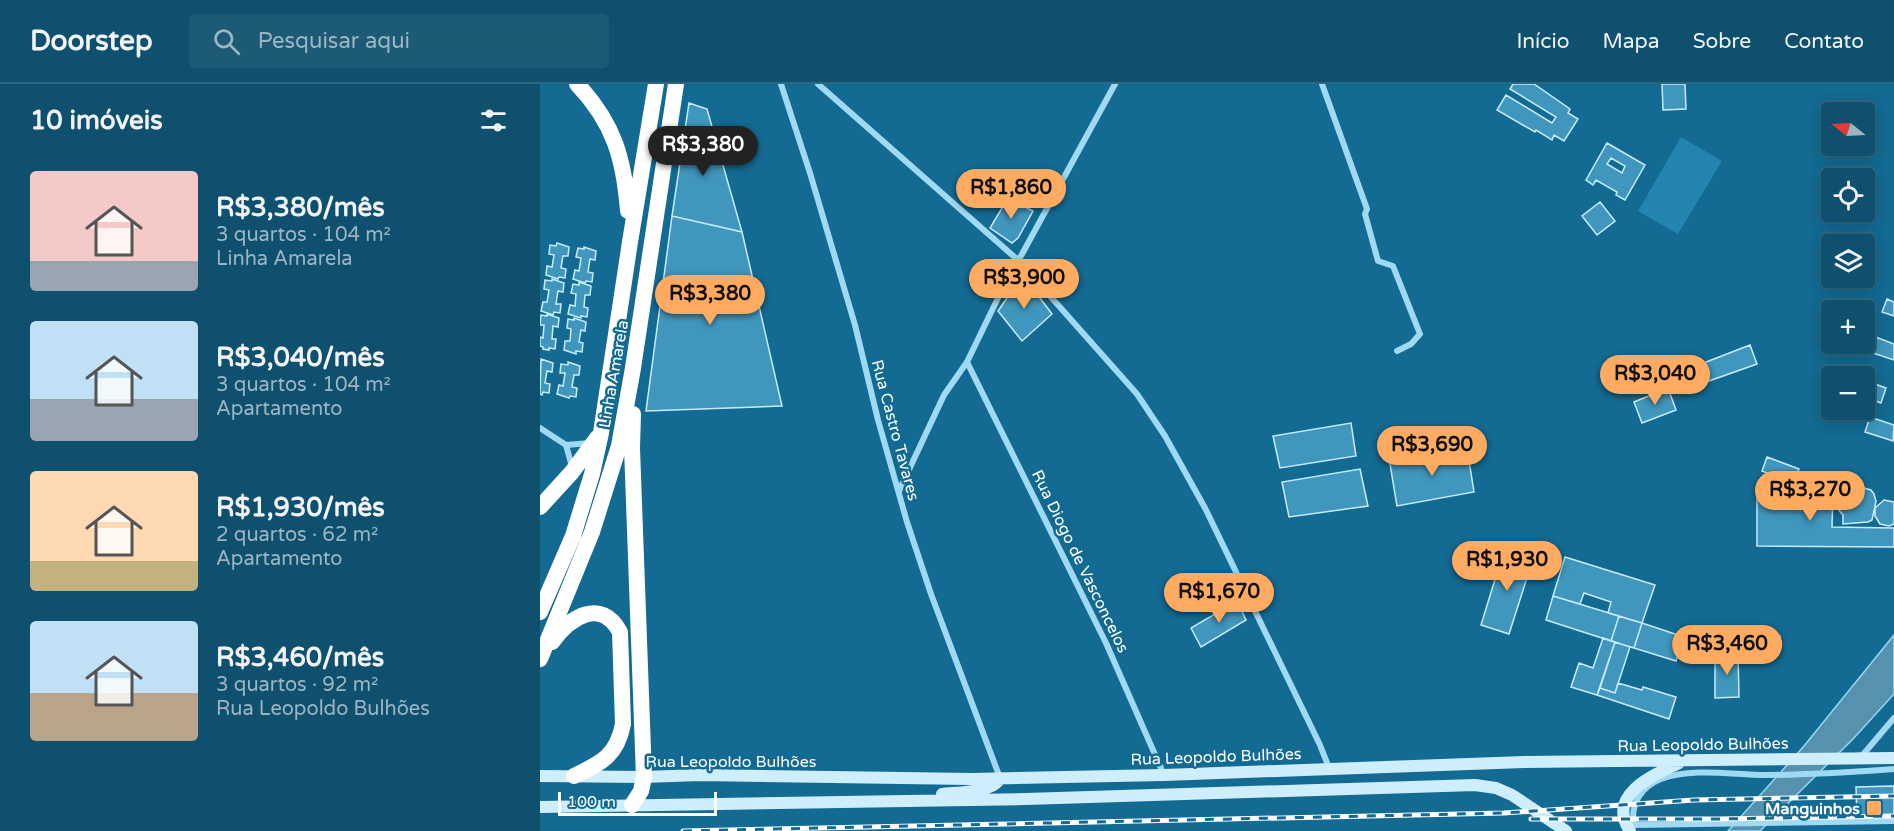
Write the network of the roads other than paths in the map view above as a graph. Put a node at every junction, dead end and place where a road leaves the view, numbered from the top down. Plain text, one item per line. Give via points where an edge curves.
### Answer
1 (577, 84) edge
2 (656, 84) edge
3 (676, 84) edge
4 (781, 84) edge
5 (818, 84) edge
6 (1114, 84) edge
7 (1322, 84) edge
8 (630, 242) junction
9 (1019, 261) junction
10 (1397, 351) dead end
11 (967, 362) junction
12 (633, 368) junction
13 (540, 428) edge
14 (597, 438) junction
15 (566, 445) junction
16 (572, 472) junction
17 (899, 491) junction
18 (540, 507) edge
19 (540, 612) edge
20 (540, 658) edge
21 (1894, 718) edge
22 (1861, 758) junction
23 (1894, 758) edge
24 (1686, 760) junction
25 (1329, 768) junction
26 (1894, 769) edge
27 (1164, 775) junction
28 (540, 776) edge
29 (574, 776) junction
30 (644, 777) junction
31 (1000, 778) junction
32 (908, 802) junction
33 (632, 805) junction
34 (540, 807) edge
35 (1894, 821) edge
36 (1566, 831) edge
37 (1630, 831) edge

1 - 8 highway via 610,128 619,152 626,182
2 - 8 highway, Linha Amarela
3 - 12 highway, Linha Amarela
4 - 17 street, Rua Castro Tavares via 855,325
5 - 9 street
6 - 9 street
7 - 10 street via 1367,209 1378,261 1393,266 1420,334
8 - 14 highway, Linha Amarela
9 - 11 street
9 - 25 street via 1125,380 1165,435 1205,508
11 - 17 street via 944,395
11 - 27 street, Rua Diogo de Vasconcelos via 1111,653
12 - 20 highway, Linha Amarela via 619,446 592,532
12 - 30 highway via 632,448
13 - 15 street
14 - 15 street
14 - 16 highway
14 - 19 highway, Linha Amarela via 592,474 573,536
15 - 16 street
16 - 18 highway
17 - 31 street, Rua Castro Tavares via 930,594
20 - 29 highway via 566,625 582,615 608,616 620,632 621,733 600,763
21 - 22 street
22 - 23 main road, Rua Leopoldo Bulhões
22 - 24 main road, Rua Leopoldo Bulhões
24 - 25 main road, Rua Leopoldo Bulhões
24 - 37 main road via 1651,776 1629,795 1622,813
25 - 27 main road, Rua Leopoldo Bulhões
26 - 35 street via 1674,775 1645,789 1632,814 1634,825
27 - 31 main road, Rua Leopoldo Bulhões
28 - 29 main road, Rua Leopoldo Bulhões
29 - 30 main road, Rua Leopoldo Bulhões
30 - 31 main road, Rua Leopoldo Bulhões
30 - 33 highway
31 - 32 main road via 986,789 937,794
32 - 33 main road
32 - 36 main road via 1475,785 1512,795
33 - 34 main road

